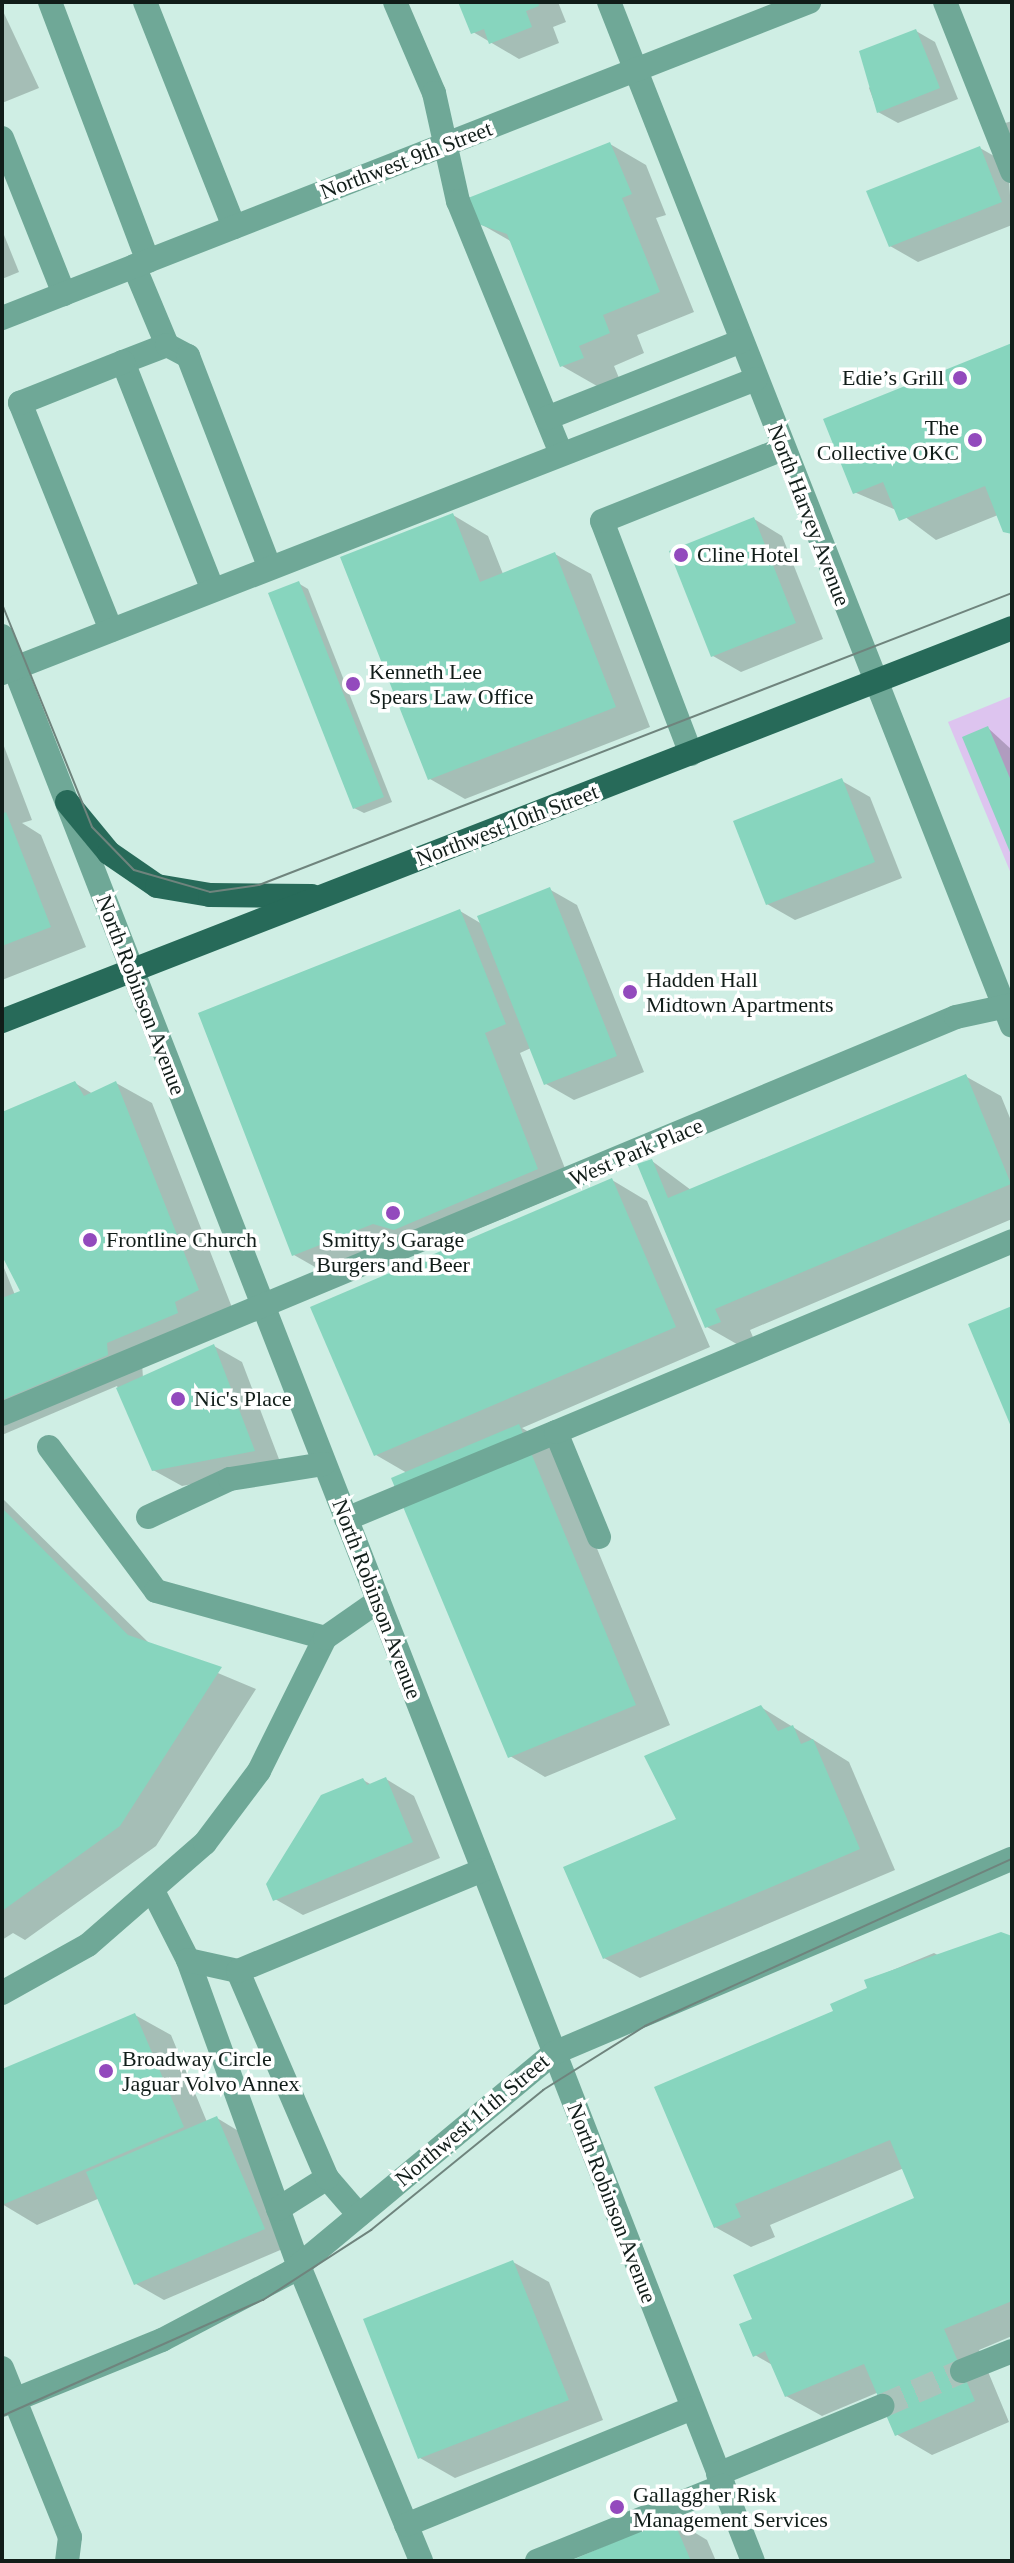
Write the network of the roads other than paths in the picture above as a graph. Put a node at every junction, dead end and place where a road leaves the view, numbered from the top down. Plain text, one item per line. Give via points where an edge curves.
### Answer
1 (50, 2) edge
2 (145, 2) edge
3 (395, 2) edge
4 (609, 2) edge
5 (809, 2) edge
6 (945, 2) edge
7 (635, 70) junction
8 (2, 138) edge
9 (445, 144) junction
10 (1012, 171) edge
11 (234, 227) junction
12 (141, 263) junction
13 (64, 294) junction
14 (2, 318) edge
15 (741, 341) junction
16 (167, 345) junction
17 (123, 362) junction
18 (756, 379) junction
19 (547, 418) junction
20 (783, 449) junction
21 (561, 454) junction
22 (270, 568) junction
23 (213, 590) junction
24 (1012, 628) edge
25 (111, 630) junction
26 (2, 636) edge
27 (8, 670) edge
28 (875, 681) junction
29 (691, 754) junction
30 (67, 802) junction
31 (326, 896) junction
32 (131, 970) junction
33 (1010, 1013) edge
34 (2, 1021) edge
35 (1012, 1241) edge
36 (263, 1307) junction
37 (2, 1414) edge
38 (556, 1432) junction
39 (49, 1447) dead end
40 (324, 1464) junction
41 (148, 1517) dead end
42 (346, 1519) junction
43 (599, 1537) dead end
44 (378, 1601) junction
45 (325, 1638) junction
46 (1012, 1859) edge
47 (483, 1870) junction
48 (154, 1893) junction
49 (188, 1960) junction
50 (238, 1971) junction
51 (2, 1993) edge
52 (554, 2053) junction
53 (327, 2178) junction
54 (278, 2209) junction
55 (359, 2215) junction
56 (299, 2266) junction
57 (1012, 2351) edge
58 (2, 2368) edge
59 (962, 2371) tunnel mouth
60 (8, 2403) edge
61 (882, 2406) tunnel mouth
62 (692, 2408) junction
63 (721, 2480) junction
64 (406, 2525) junction
65 (67, 2561) edge
66 (421, 2561) edge
67 (537, 2561) edge
68 (753, 2561) edge

1 - 12 street
2 - 11 street
3 - 9 street via 434,93
4 - 7 street, North Harvey Avenue
5 - 7 street, Northwest 9th Street
6 - 10 street
7 - 9 street, Northwest 9th Street
7 - 15 street, North Harvey Avenue
8 - 13 street
9 - 11 street, Northwest 9th Street
9 - 19 street via 458,201
11 - 12 street, Northwest 9th Street
12 - 13 street, Northwest 9th Street
12 - 16 street
13 - 14 street, Northwest 9th Street
15 - 18 street, North Harvey Avenue
15 - 19 street
16 - 17 street
16 - 22 street via 188,356
17 - 23 street
17 - 25 street via 20,403
18 - 20 street, North Harvey Avenue
18 - 21 street
19 - 21 street
20 - 28 street, North Harvey Avenue
20 - 29 street via 602,521
21 - 22 street
22 - 23 street
23 - 25 street
24 - 28 main road, Northwest 10th Street
25 - 27 street
26 - 27 street, North Robinson Avenue
27 - 30 street, North Robinson Avenue
28 - 29 main road, Northwest 10th Street
28 - 33 street, North Harvey Avenue
29 - 31 main road, Northwest 10th Street
30 - 31 main road via 109,853 157,886 210,895
30 - 32 street, North Robinson Avenue
31 - 32 main road, Northwest 10th Street
32 - 34 main road, Northwest 10th Street
32 - 36 street, North Robinson Avenue
33 - 36 street, West Park Place via 956,1017
35 - 38 street
36 - 37 street, West Park Place
36 - 40 street, North Robinson Avenue
38 - 42 street
38 - 43 street
39 - 45 street via 156,1591
40 - 41 street via 230,1479
40 - 42 street, North Robinson Avenue
42 - 44 street, North Robinson Avenue
44 - 45 street
44 - 47 street, North Robinson Avenue
45 - 48 street via 239,1803
46 - 52 street, Northwest 11th Street
47 - 50 street
47 - 52 street, North Robinson Avenue
48 - 49 street
48 - 51 street via 88,1945
49 - 50 street
49 - 54 street
50 - 53 street
52 - 55 street, Northwest 11th Street
52 - 62 street, North Robinson Avenue
53 - 54 street
53 - 55 street
54 - 56 street
55 - 56 street, Northwest 11th Street
56 - 60 street, Northwest 11th Street via 162,2340
56 - 64 street
57 - 59 street
58 - 60 street
60 - 65 street via 70,2537 63,2550
61 - 63 street
62 - 63 street, North Robinson Avenue
62 - 64 street
63 - 67 street
63 - 68 street, North Robinson Avenue
64 - 66 street

